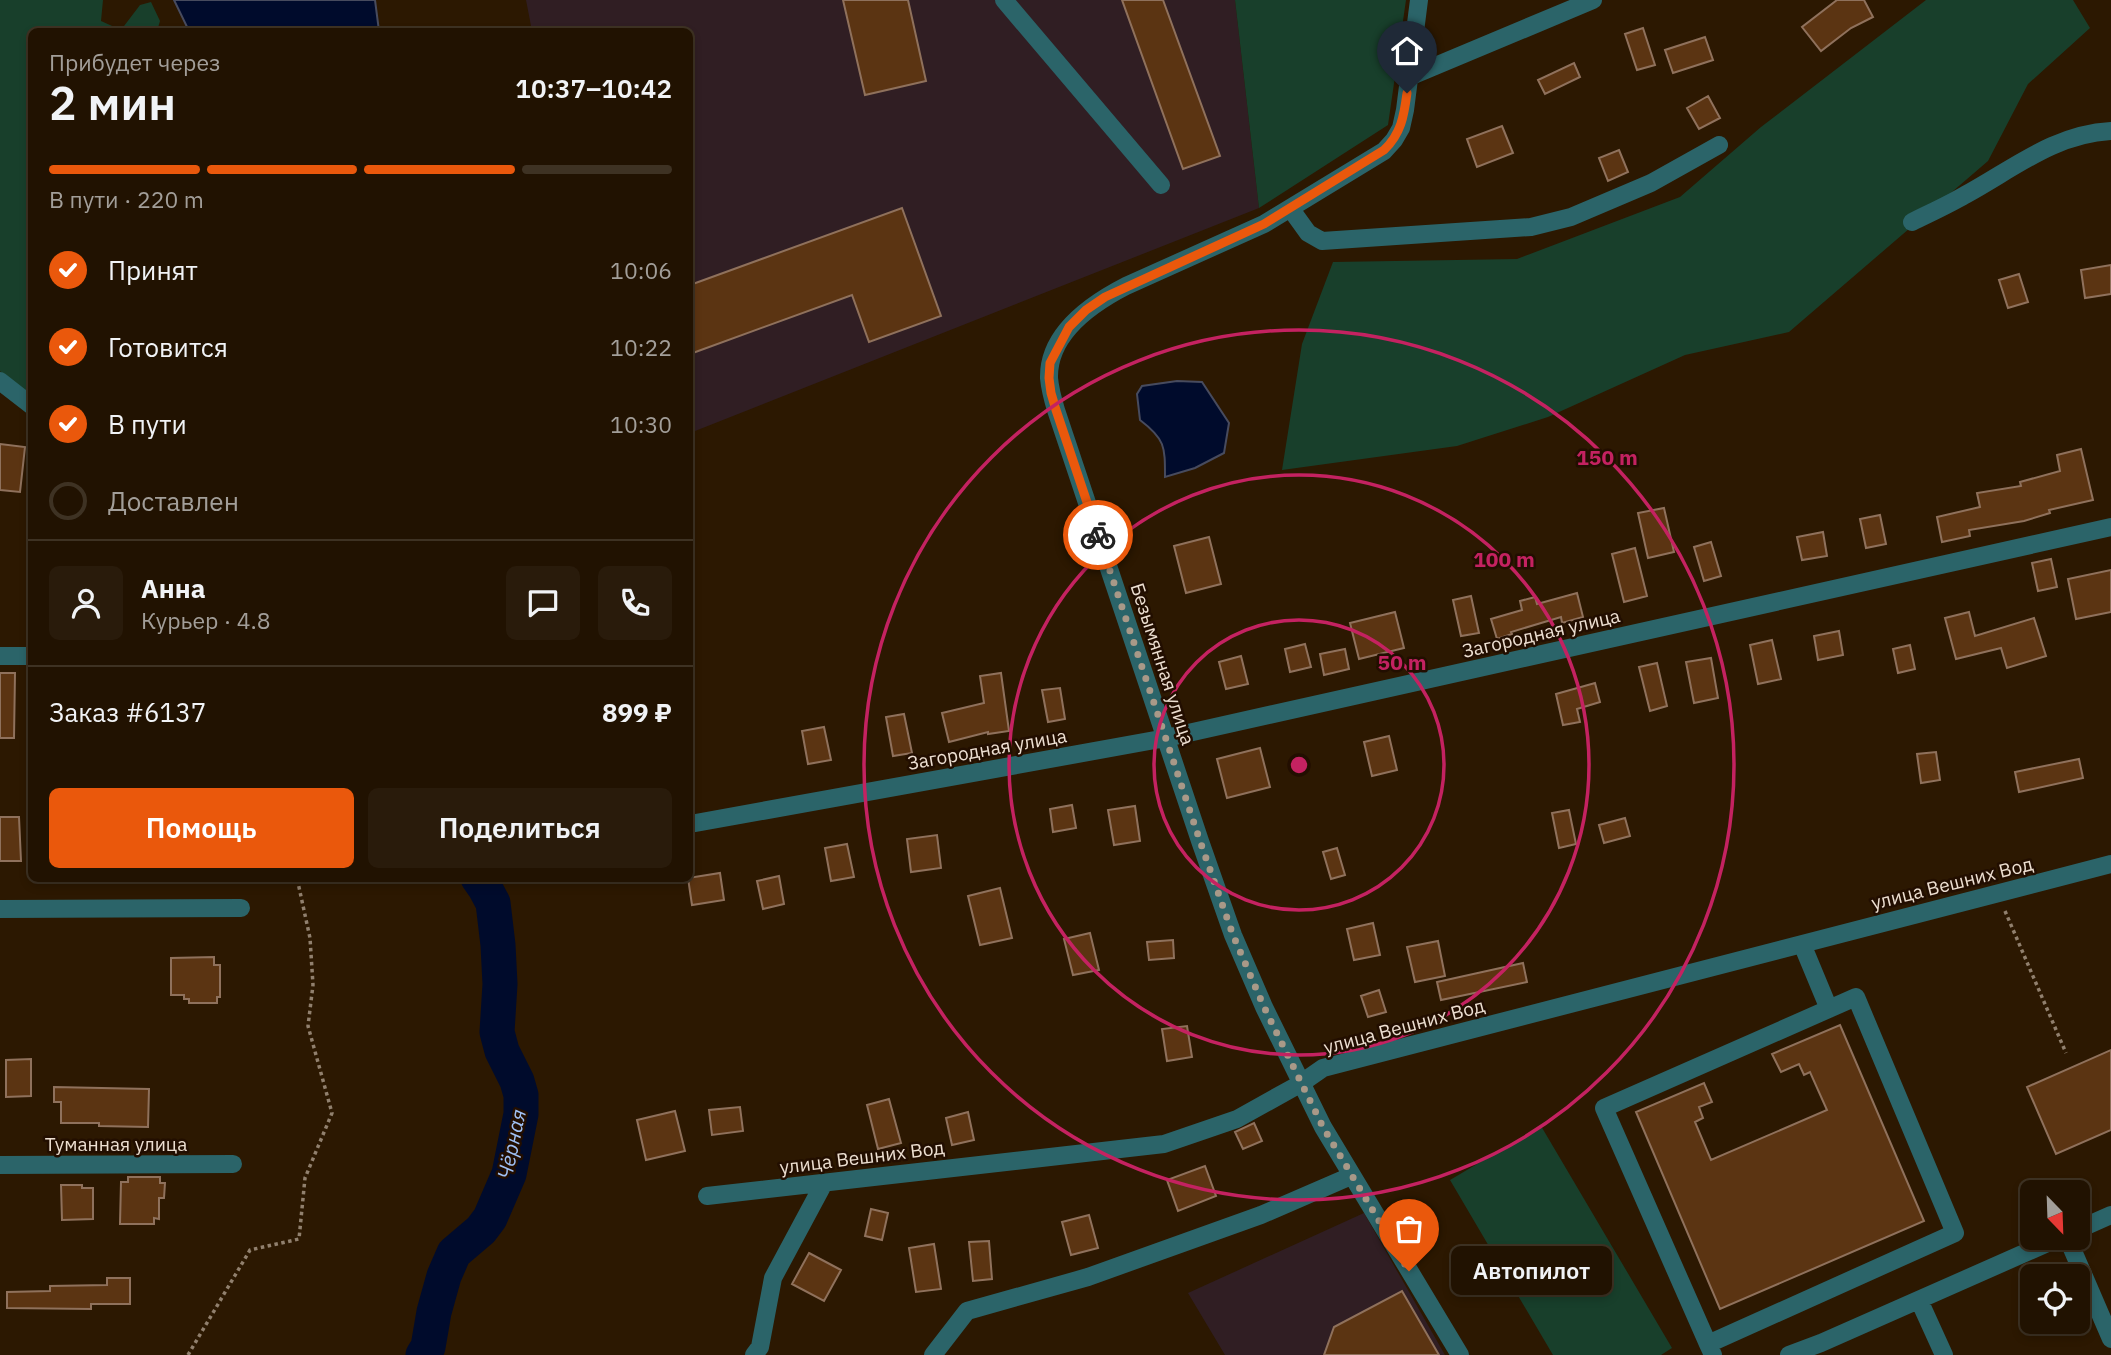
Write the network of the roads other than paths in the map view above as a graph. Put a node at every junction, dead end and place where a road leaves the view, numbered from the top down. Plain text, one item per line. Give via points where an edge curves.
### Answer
1 (1004, 0) edge
2 (1419, 0) edge
3 (1593, 0) edge
4 (1409, 77) junction
5 (2111, 131) edge
6 (1719, 145) dead end
7 (1161, 185) dead end
8 (1290, 208) junction
9 (1912, 222) dead end
10 (0, 381) edge
11 (28, 403) edge
12 (2111, 527) edge
13 (0, 656) edge
14 (28, 656) edge
15 (1166, 738) junction
16 (693, 823) edge
17 (2111, 864) edge
18 (241, 908) dead end
19 (0, 909) edge
20 (1802, 944) junction
21 (1829, 1009) junction
22 (1300, 1084) junction
23 (233, 1164) dead end
24 (0, 1166) edge
25 (1351, 1176) junction
26 (824, 1183) junction
27 (707, 1196) dead end
28 (2111, 1215) edge
29 (2090, 1224) edge
30 (2032, 1250) edge
31 (2073, 1250) edge
32 (1919, 1300) junction
33 (2111, 1339) edge
34 (1710, 1350) edge
35 (1814, 1351) edge
36 (754, 1355) edge
37 (933, 1355) edge
38 (1460, 1355) edge
39 (1789, 1355) edge
40 (1944, 1355) edge

1 - 7 street
2 - 4 street, Безымянная улица
3 - 4 street
4 - 8 street, Безымянная улица via 1401,128 1394,141
5 - 9 street via 2057,142
6 - 8 street via 1651,183 1571,217 1531,227 1322,241 1308,233
8 - 15 street, Безымянная улица via 1105,297 1069,327 1050,363 1054,402
10 - 11 street
12 - 15 street, Загородная улица
13 - 14 street
15 - 16 street, Загородная улица
15 - 22 street, Безымянная улица via 1233,935
17 - 20 street, улица Вешних Вод
18 - 19 street
20 - 21 street
20 - 22 street, улица Вешних Вод via 1323,1068
21 - 34 street via 1604,1108
21 - 34 street via 1856,997 1955,1233
22 - 25 street, Безымянная улица
22 - 26 street, улица Вешних Вод via 1237,1119 1164,1144
23 - 24 street, Туманная улица
25 - 37 street via 1261,1215 1088,1277 967,1311
25 - 38 street, Безымянная улица
26 - 27 street, улица Вешних Вод
26 - 36 street via 773,1278 760,1347
28 - 29 street
30 - 32 street
31 - 33 street
32 - 35 street
32 - 40 street
35 - 39 street

